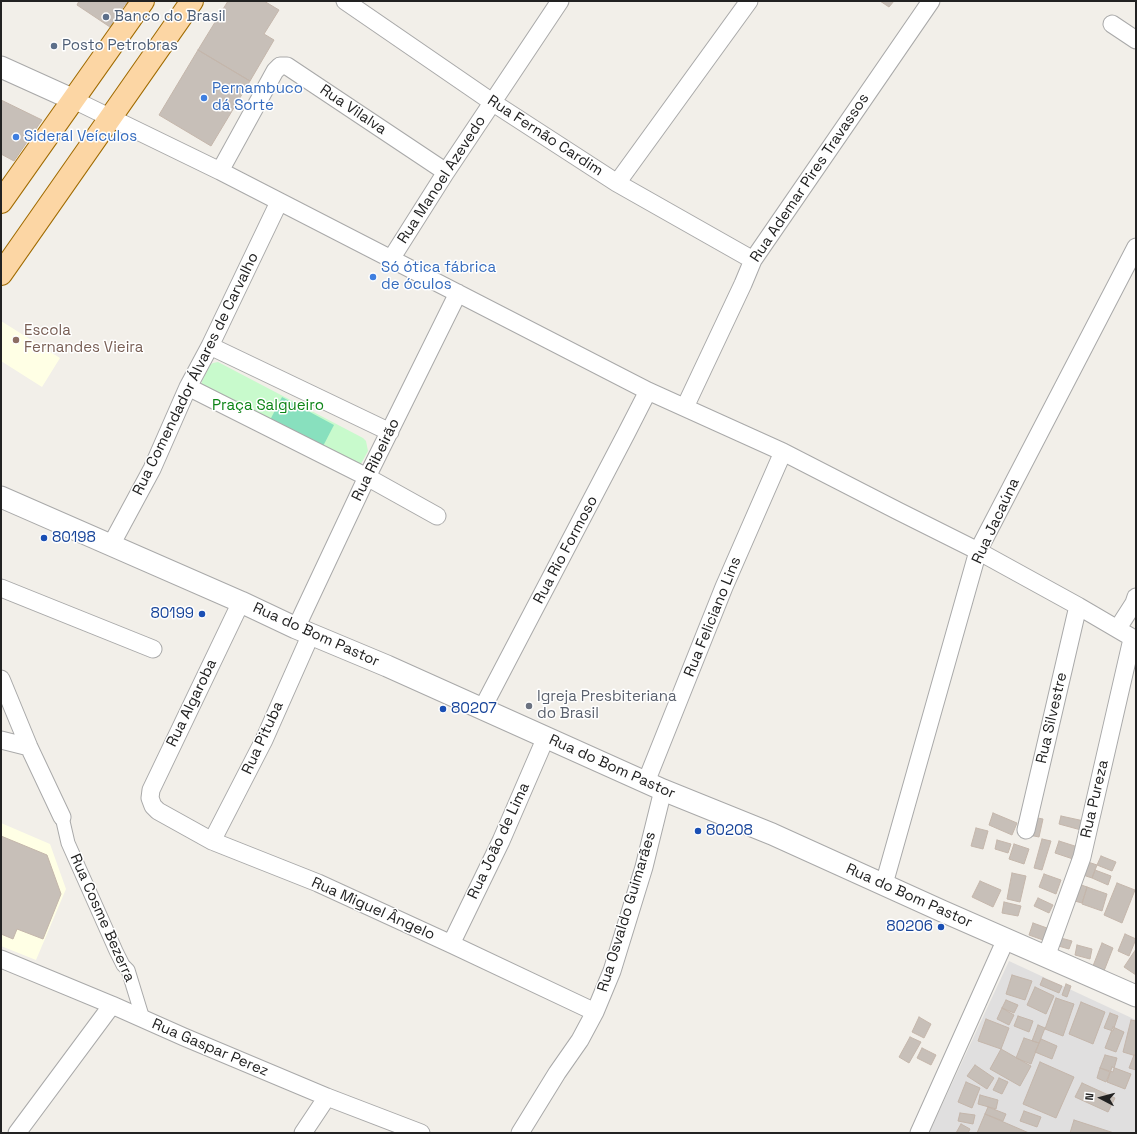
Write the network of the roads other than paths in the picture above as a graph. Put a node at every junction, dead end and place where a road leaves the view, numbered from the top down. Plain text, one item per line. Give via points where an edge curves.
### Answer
1 (143, 1) edge
2 (192, 1) edge
3 (345, 1) edge
4 (560, 1) edge
5 (749, 1) edge
6 (931, 1) edge
7 (1112, 24) dead end
8 (1136, 40) edge
9 (1, 67) edge
10 (74, 100) junction
11 (492, 102) junction
12 (110, 117) junction
13 (220, 171) junction
14 (446, 172) junction
15 (617, 183) junction
16 (1, 202) edge
17 (279, 202) junction
18 (1136, 247) edge
19 (391, 259) junction
20 (753, 260) junction
21 (1, 274) edge
22 (458, 294) junction
23 (210, 346) junction
24 (188, 387) junction
25 (648, 390) junction
26 (685, 408) junction
27 (390, 432) junction
28 (783, 452) junction
29 (367, 477) junction
30 (1, 497) edge
31 (437, 516) dead end
32 (111, 545) junction
33 (978, 551) junction
34 (1, 588) edge
35 (1136, 597) edge
36 (241, 602) junction
37 (1078, 606) junction
38 (1118, 628) junction
39 (304, 631) junction
40 (1134, 640) edge
41 (153, 649) dead end
42 (1, 679) edge
43 (482, 709) junction
44 (546, 737) junction
45 (1, 740) edge
46 (29, 747) junction
47 (654, 786) junction
48 (153, 806) joint
49 (62, 817) joint
50 (1026, 830) dead end
51 (212, 841) junction
52 (884, 884) junction
53 (1006, 939) junction
54 (451, 944) junction
55 (1046, 957) junction
56 (1, 959) edge
57 (1136, 996) edge
58 (112, 1005) junction
59 (595, 1012) junction
60 (143, 1019) junction
61 (327, 1097) junction
62 (17, 1133) edge
63 (303, 1133) edge
64 (421, 1133) edge
65 (520, 1133) edge
66 (919, 1133) edge

1 - 10 main road
2 - 12 main road
3 - 11 street, Rua Fernão Cardim
4 - 11 street, Rua Manoel Azevedo
5 - 15 street
6 - 20 street, Rua Ademar Pires Travassos
7 - 8 street
9 - 10 street
10 - 12 street
10 - 16 main road
11 - 14 street, Rua Manoel Azevedo
11 - 15 street, Rua Fernão Cardim
12 - 13 street
12 - 21 main road
13 - 14 street, Rua Vilalva via 275,71 280,66 287,66
13 - 17 street
14 - 19 street, Rua Manoel Azevedo
15 - 20 street, Rua Fernão Cardim
17 - 19 street
17 - 23 street, Rua Comendador Álvares de Carvalho
18 - 33 street, Rua Jacaúna
19 - 22 street
20 - 26 street, Rua Ademar Pires Travassos
22 - 25 street
22 - 27 street, Rua Ribeirão
23 - 24 street, Rua Comendador Álvares de Carvalho
23 - 27 street
24 - 29 street
24 - 32 street, Rua Comendador Álvares de Carvalho via 152,469
25 - 26 street
25 - 43 street, Rua Rio Formoso
26 - 28 street
27 - 29 street, Rua Ribeirão
28 - 33 street
28 - 47 street, Rua Feliciano Lins via 724,587
29 - 31 street
29 - 39 street, Rua Ribeirão
30 - 32 street, Rua do Bom Pastor
32 - 36 street, Rua do Bom Pastor
33 - 37 street
33 - 52 street, Rua Jacaúna
34 - 41 street
35 - 38 street
36 - 39 street, Rua do Bom Pastor
36 - 48 street, Rua Algaroba via 151,790
37 - 38 street
37 - 50 street, Rua Silvestre
38 - 40 street
39 - 43 street, Rua do Bom Pastor
39 - 51 street, Rua Pituba via 264,740
40 - 55 street, Rua Pureza via 1082,857
42 - 46 street
43 - 44 street, Rua do Bom Pastor
44 - 47 street, Rua do Bom Pastor
44 - 54 street, Rua João de Lima via 501,841
45 - 46 street
46 - 49 street
47 - 52 street, Rua do Bom Pastor via 772,834
47 - 59 street, Rua Osvaldo Guimarães via 639,882 612,971
48 - 51 street, Rua Miguel Ângelo
49 - 60 street, Rua Cosme Bezerra via 68,843 116,951 128,970
51 - 54 street, Rua Miguel Ângelo via 318,883
52 - 53 street, Rua do Bom Pastor
53 - 55 street, Rua do Bom Pastor
53 - 66 street
54 - 59 street, Rua Miguel Ângelo
55 - 57 street, Rua do Bom Pastor
56 - 58 street, Rua Gaspar Perez
58 - 60 street, Rua Gaspar Perez
58 - 62 street
59 - 65 street, Rua Osvaldo Guimarães via 580,1040
60 - 61 street, Rua Gaspar Perez
61 - 63 street
61 - 64 street, Rua Gaspar Perez

